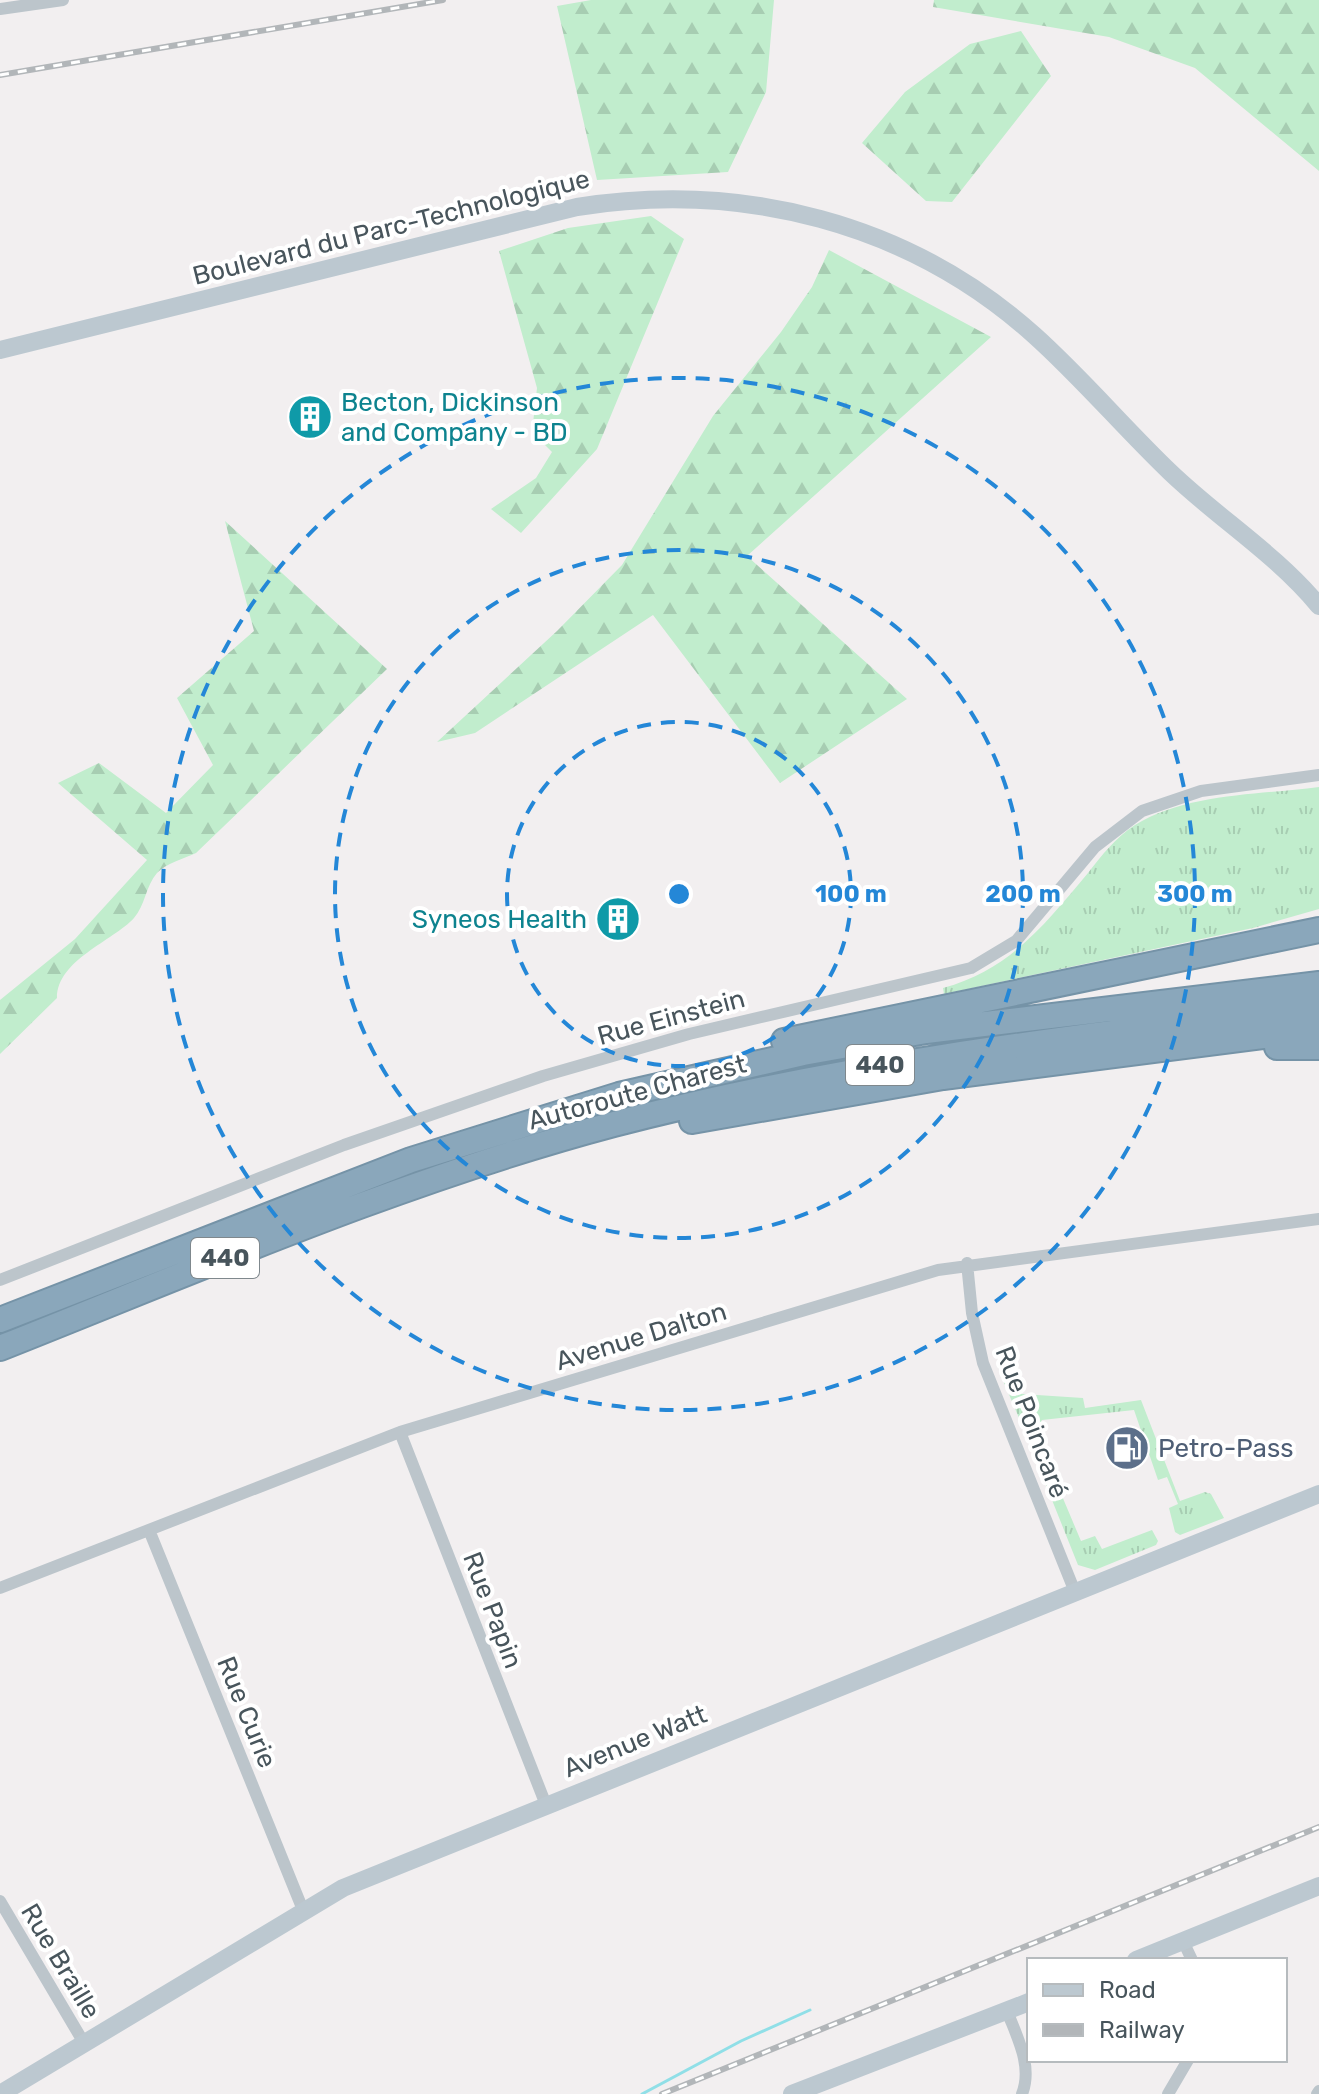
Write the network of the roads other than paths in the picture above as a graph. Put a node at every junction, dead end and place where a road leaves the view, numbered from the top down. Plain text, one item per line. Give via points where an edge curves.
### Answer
1 (63, 0) edge
2 (0, 9) edge
3 (0, 350) edge
4 (1295, 577) junction
5 (1319, 591) edge
6 (1319, 606) edge
7 (1319, 775) edge
8 (1319, 919) edge
9 (1319, 930) edge
10 (1183, 958) junction
11 (1319, 968) edge
12 (1319, 984) edge
13 (1319, 1007) edge
14 (1319, 1029) edge
15 (926, 1031) junction
16 (1319, 1047) edge
17 (1083, 1059) junction
18 (558, 1113) junction
19 (451, 1173) junction
20 (1319, 1219) edge
21 (967, 1263) junction
22 (0, 1280) edge
23 (0, 1320) edge
24 (0, 1348) edge
25 (400, 1432) junction
26 (1319, 1494) edge
27 (149, 1530) junction
28 (0, 1588) edge
29 (1075, 1592) junction
30 (546, 1805) junction
31 (1319, 1886) edge
32 (0, 1901) edge
33 (303, 1910) junction
34 (1183, 1941) junction
35 (1141, 1958) edge
36 (1191, 1958) edge
37 (1027, 2003) edge
38 (1007, 2011) junction
39 (84, 2043) junction
40 (1187, 2062) edge
41 (0, 2094) edge
42 (792, 2094) edge
43 (1022, 2094) edge
44 (1168, 2094) edge

1 - 2 street
3 - 4 street, Boulevard du Parc-Technologique via 577,207 674,198 762,205 849,227 925,258 965,282 1034,335 1170,472
4 - 5 street, Boulevard du Parc-Technologique
4 - 6 street, Boulevard du Parc-Technologique
7 - 22 street, Rue Einstein via 1201,791 1142,811 1095,847 1016,941 971,968 689,1034 543,1076 356,1140
8 - 10 highway
9 - 10 highway
10 - 18 highway via 772,1043 648,1075
11 - 15 highway via 1006,1013
12 - 15 highway, Autoroute Charest / 440
13 - 19 highway, Autoroute Charest / 440 via 962,1052 824,1075 610,1125
14 - 17 highway
15 - 18 highway, Autoroute Charest / 440 via 728,1069
16 - 17 highway
17 - 19 highway via 802,1099
18 - 23 highway, Autoroute Charest / 440 via 350,1182
19 - 24 highway, Autoroute Charest / 440
20 - 21 street, Avenue Dalton
21 - 25 street, Avenue Dalton
21 - 29 street, Rue Poincaré via 983,1363
25 - 27 street, Avenue Dalton
25 - 30 street, Rue Papin
26 - 29 street, Avenue Watt
27 - 28 street, Avenue Dalton
27 - 33 street, Rue Curie
29 - 30 street, Avenue Watt
30 - 33 street, Avenue Watt via 362,1879
31 - 34 street
32 - 39 street, Rue Braille
33 - 39 street, Avenue Watt
34 - 35 street
34 - 36 street
37 - 38 street
38 - 42 street
38 - 43 street via 1026,2064
39 - 41 street, Avenue Watt
40 - 44 street

